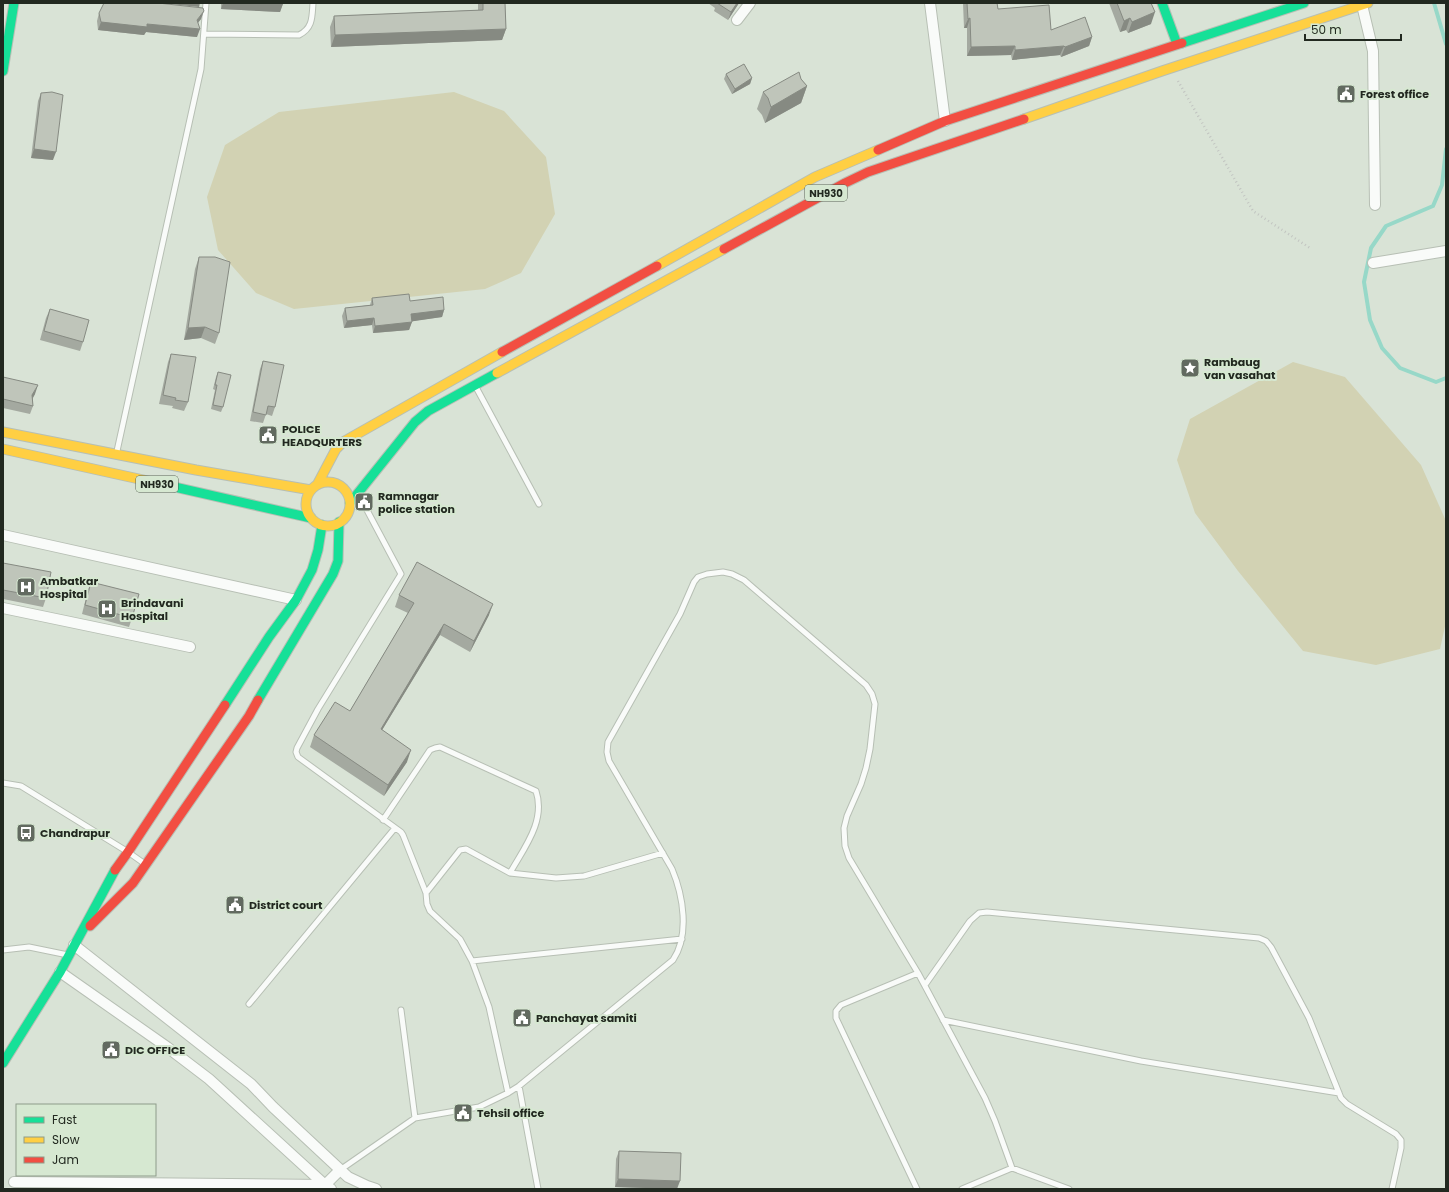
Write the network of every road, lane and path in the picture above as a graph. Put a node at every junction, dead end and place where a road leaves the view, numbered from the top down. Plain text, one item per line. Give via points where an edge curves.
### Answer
1 (14, 3) edge
2 (206, 3) edge
3 (313, 3) edge
4 (750, 3) edge
5 (930, 3) edge
6 (1162, 3) edge
7 (1298, 4) edge
8 (1365, 4) edge
9 (198, 12) edge
10 (206, 12) junction
11 (737, 20) dead end
12 (204, 34) junction
13 (1177, 44) junction
14 (1187, 63) junction
15 (1171, 68) junction
16 (3, 70) edge
17 (945, 121) junction
18 (1375, 205) dead end
19 (1310, 248) dead end
20 (1446, 251) edge
21 (1374, 263) dead end
22 (467, 372) junction
23 (475, 385) junction
24 (3, 432) edge
25 (3, 449) edge
26 (116, 454) junction
27 (314, 488) junction
28 (358, 493) junction
29 (350, 503) junction
30 (539, 504) dead end
31 (311, 518) junction
32 (339, 522) junction
33 (322, 525) junction
34 (3, 535) edge
35 (296, 600) junction
36 (3, 608) edge
37 (190, 647) dead end
38 (3, 782) edge
39 (383, 820) junction
40 (395, 828) junction
41 (128, 852) junction
42 (663, 853) junction
43 (146, 864) junction
44 (510, 873) junction
45 (426, 893) junction
46 (682, 938) junction
47 (76, 942) junction
48 (3, 950) edge
49 (69, 955) junction
50 (472, 961) junction
51 (60, 972) junction
52 (918, 973) junction
53 (925, 985) junction
54 (249, 1004) dead end
55 (401, 1010) dead end
56 (943, 1020) junction
57 (3, 1063) edge
58 (519, 1086) junction
59 (508, 1093) junction
60 (1339, 1093) junction
61 (415, 1118) junction
62 (1012, 1168) junction
63 (340, 1170) junction
64 (14, 1182) dead end
65 (130, 1186) edge
66 (328, 1187) edge
67 (376, 1189) edge
68 (538, 1189) edge
69 (917, 1189) edge
70 (962, 1189) edge
71 (1069, 1189) edge
72 (1392, 1189) edge

1 - 16 main road
2 - 10 lane
3 - 12 lane via 310,25 306,32 299,35
4 - 11 street
5 - 17 street
6 - 13 main road
7 - 13 main road, NH930
8 - 14 main road, NH930
8 - 18 street via 1373,51
9 - 10 lane
10 - 12 lane
12 - 26 lane via 201,69
13 - 14 street
13 - 17 main road, NH930
14 - 15 main road, NH930
15 - 19 path via 1253,211
15 - 23 main road, NH930 via 856,177
17 - 22 main road, NH930 via 815,177
20 - 21 street
22 - 23 lane
22 - 27 main road, NH930 via 343,442 336,449
23 - 28 main road, NH930 via 421,416
23 - 30 lane
24 - 26 main road, NH930
25 - 31 main road, NH930
26 - 27 main road, NH930 via 196,470
27 - 29 main road, NH930 via 328,482 335,483 347,492
27 - 31 main road, NH930 via 307,498 306,505
28 - 29 main road, NH930
28 - 39 lane via 401,574 318,709 296,752 298,757
29 - 32 main road, NH930 via 348,514
31 - 33 main road, NH930
32 - 33 main road via 330,526
32 - 43 main road via 338,561 333,574 249,716
33 - 35 main road via 312,570
34 - 35 street
35 - 41 main road
36 - 37 street
38 - 41 lane via 21,786
39 - 40 lane
39 - 44 lane via 430,750 440,747 536,791 539,810 534,831
40 - 45 lane via 403,835
40 - 54 lane
41 - 43 lane
41 - 47 main road via 114,871
42 - 44 lane via 570,878
42 - 46 lane via 675,876 682,898
42 - 52 lane via 609,761 608,742 680,614 694,582 698,577 707,574 732,574 744,580 866,685 872,694 875,704 870,749 861,784 847,816 844,846
43 - 47 main road via 133,883
44 - 45 lane via 462,849
45 - 50 lane via 430,911 460,939
46 - 50 lane
46 - 58 lane via 679,951 673,960
47 - 49 main road
47 - 63 street via 251,1084
48 - 49 lane via 29,947
49 - 51 main road
50 - 59 lane via 489,1007
51 - 57 main road
51 - 66 street via 208,1079
52 - 53 lane
52 - 69 lane via 841,1005 836,1011 836,1018
53 - 56 lane
53 - 60 lane via 970,921 979,913 1260,938 1271,947 1309,1018
55 - 61 lane
56 - 60 lane via 1142,1061
56 - 62 lane via 985,1098
58 - 59 lane
58 - 68 lane
59 - 61 lane via 479,1107
60 - 72 lane via 1344,1101 1396,1134 1401,1140
61 - 63 lane
62 - 70 lane
62 - 71 lane
63 - 66 street
63 - 67 street via 348,1177
64 - 65 street
65 - 66 street

